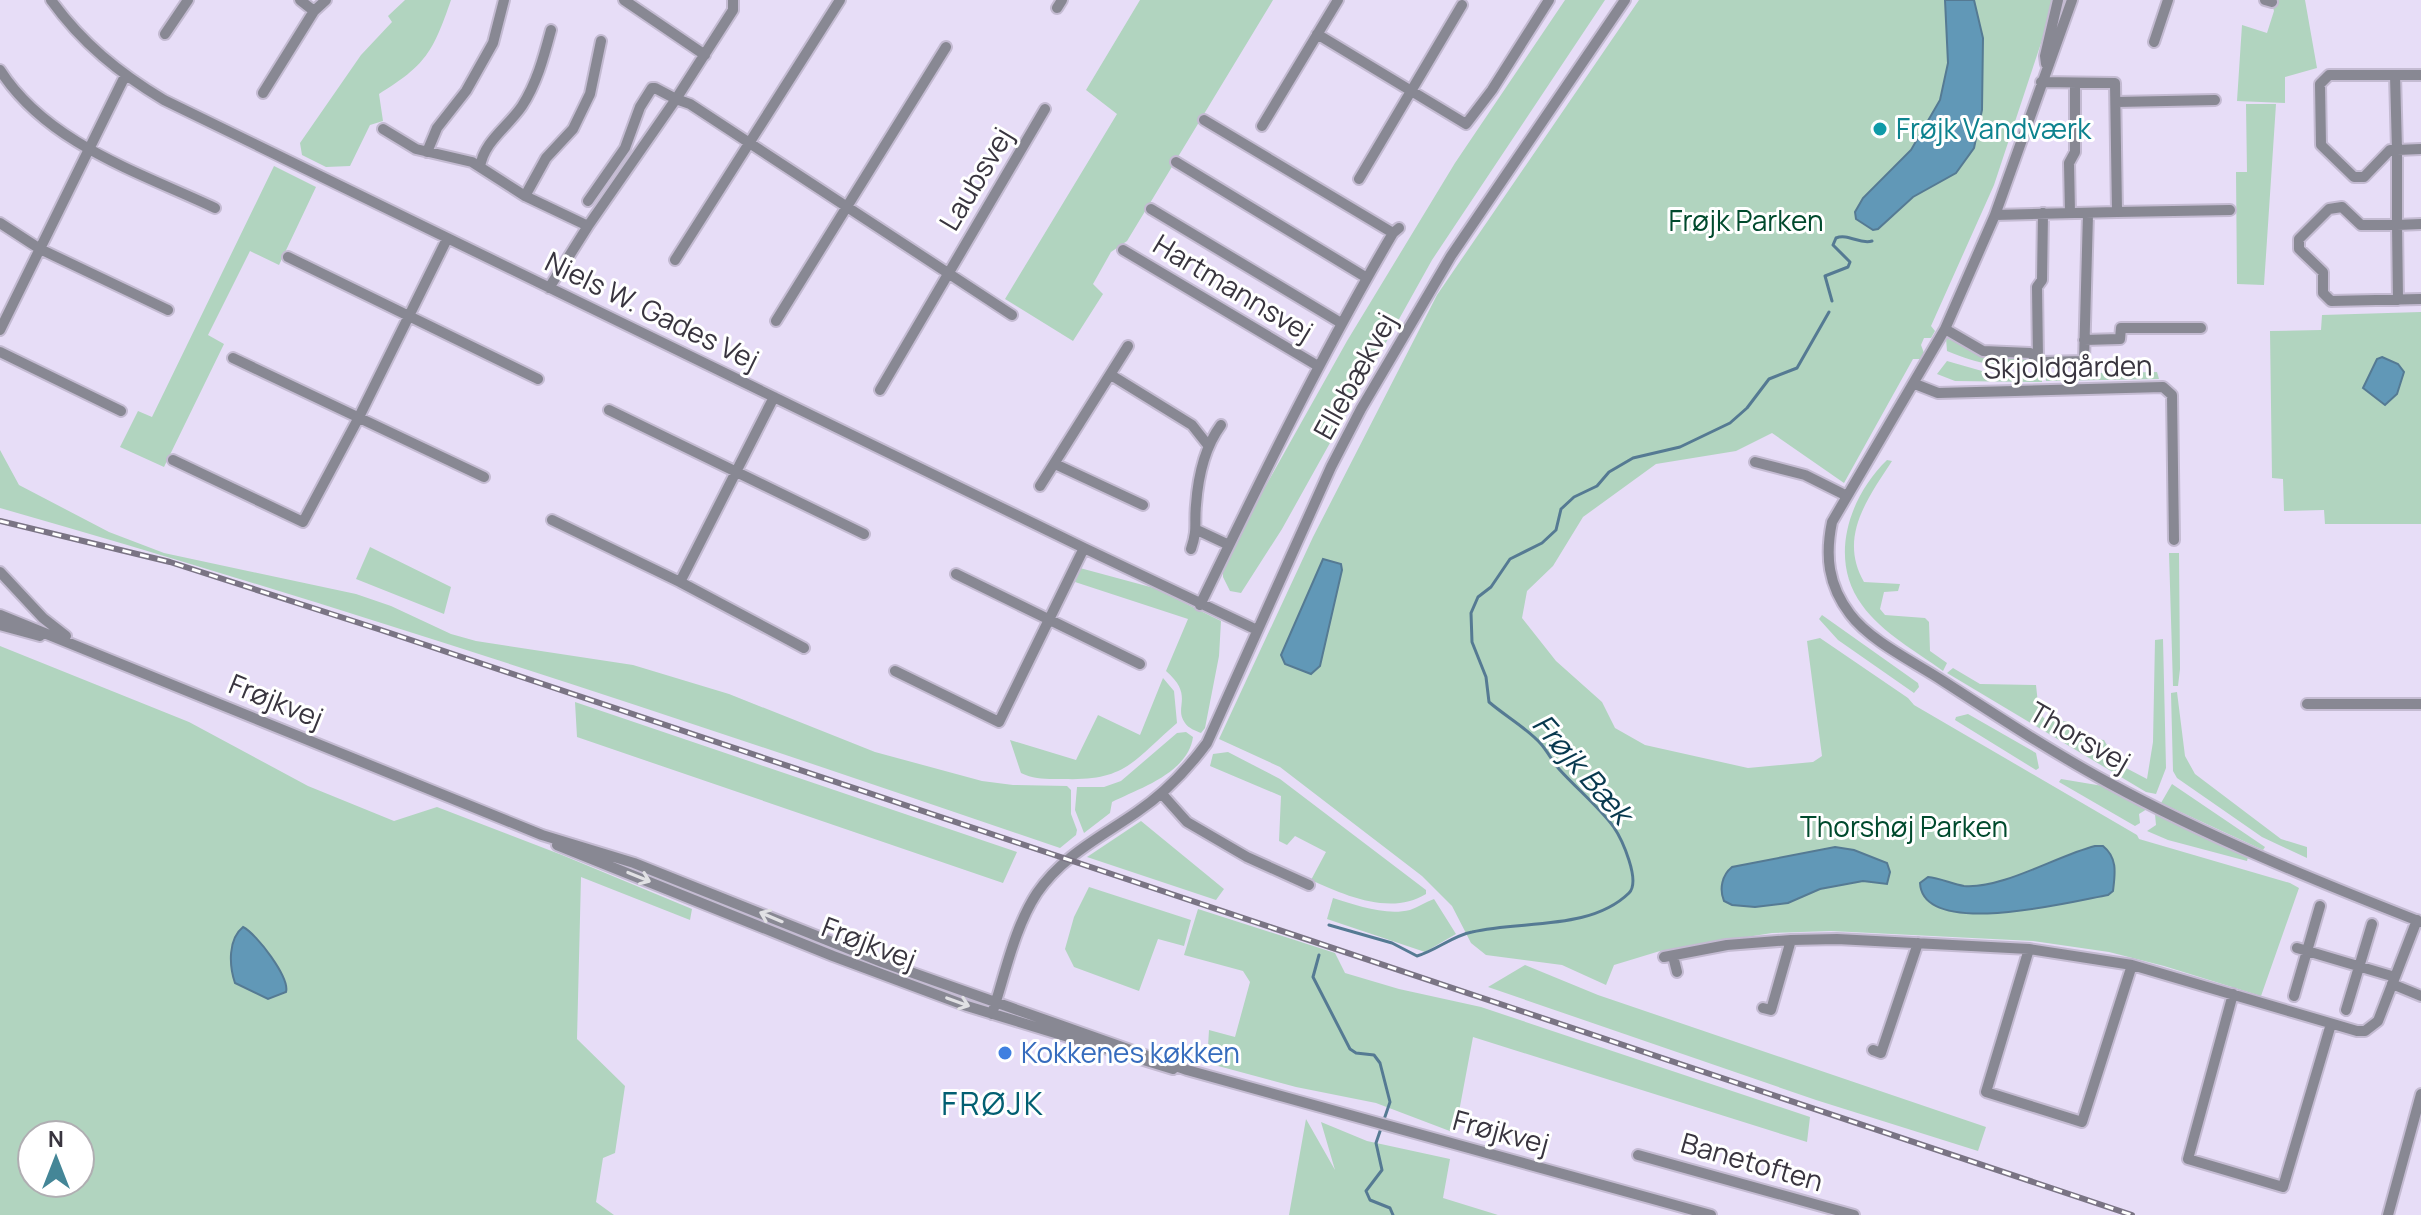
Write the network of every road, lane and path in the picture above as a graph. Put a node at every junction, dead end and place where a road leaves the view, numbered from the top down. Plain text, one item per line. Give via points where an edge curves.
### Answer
1 (51, 0) edge
2 (188, 0) edge
3 (300, 0) edge
4 (326, 0) edge
5 (504, 0) edge
6 (624, 0) edge
7 (733, 0) edge
8 (840, 0) edge
9 (1338, 0) edge
10 (1549, 0) edge
11 (1625, 0) edge
12 (2058, 0) edge
13 (2072, 0) edge
14 (2168, 0) edge
15 (1462, 5) dead end
16 (314, 11) junction
17 (551, 30) dead end
18 (165, 34) dead end
19 (1317, 34) junction
20 (601, 41) dead end
21 (2154, 42) dead end
22 (946, 47) dead end
23 (705, 55) junction
24 (2046, 66) junction
25 (0, 70) edge
26 (2395, 75) junction
27 (2421, 75) edge
28 (125, 76) junction
29 (2041, 82) junction
30 (2075, 83) junction
31 (263, 93) dead end
32 (1412, 93) junction
33 (676, 99) junction
34 (2215, 100) dead end
35 (2117, 102) junction
36 (1045, 109) dead end
37 (1204, 120) dead end
38 (1262, 126) dead end
39 (383, 129) dead end
40 (748, 143) junction
41 (90, 149) junction
42 (2421, 149) edge
43 (2397, 150) junction
44 (427, 152) junction
45 (1176, 162) dead end
46 (480, 167) junction
47 (1359, 179) dead end
48 (525, 196) junction
49 (588, 201) dead end
50 (845, 207) junction
51 (215, 208) dead end
52 (1151, 209) dead end
53 (2230, 210) dead end
54 (2117, 212) junction
55 (2043, 213) junction
56 (2070, 213) junction
57 (2088, 214) junction
58 (1995, 215) junction
59 (0, 223) edge
60 (2421, 224) edge
61 (2397, 225) junction
62 (588, 226) junction
63 (447, 239) junction
64 (40, 249) junction
65 (1123, 250) dead end
66 (288, 257) dead end
67 (675, 260) dead end
68 (947, 273) junction
69 (1367, 278) junction
70 (549, 288) junction
71 (2421, 299) edge
72 (2398, 300) junction
73 (168, 310) dead end
74 (1012, 315) dead end
75 (409, 318) junction
76 (776, 321) dead end
77 (1341, 323) junction
78 (2201, 328) dead end
79 (1945, 329) junction
80 (0, 330) edge
81 (2084, 340) junction
82 (1128, 346) dead end
83 (0, 352) edge
84 (233, 358) dead end
85 (2038, 359) junction
86 (1318, 366) junction
87 (1111, 375) junction
88 (538, 379) dead end
89 (1915, 384) junction
90 (880, 390) dead end
91 (774, 397) junction
92 (609, 410) dead end
93 (121, 411) dead end
94 (358, 419) junction
95 (1221, 425) dead end
96 (1207, 444) junction
97 (173, 460) dead end
98 (1755, 462) dead end
99 (1055, 464) junction
100 (736, 471) junction
101 (484, 477) dead end
102 (1040, 486) dead end
103 (1847, 496) junction
104 (1143, 505) dead end
105 (552, 520) dead end
106 (1197, 530) junction
107 (864, 534) dead end
108 (2174, 540) dead end
109 (1229, 545) junction
110 (1084, 548) junction
111 (1191, 549) dead end
112 (0, 572) edge
113 (956, 574) dead end
114 (680, 582) junction
115 (1200, 605) junction
116 (0, 615) edge
117 (1049, 620) junction
118 (0, 625) edge
119 (1257, 630) junction
120 (80, 648) junction
121 (804, 648) dead end
122 (1140, 664) dead end
123 (895, 671) dead end
124 (2307, 704) dead end
125 (2421, 704) edge
126 (1162, 794) junction
127 (542, 835) junction
128 (1309, 885) dead end
129 (2320, 906) dead end
130 (2419, 921) edge
131 (2372, 924) dead end
132 (1791, 940) junction
133 (1918, 943) junction
134 (2029, 949) junction
135 (2302, 950) junction
136 (2132, 965) junction
137 (2359, 966) junction
138 (1677, 972) dead end
139 (2393, 981) junction
140 (2233, 994) junction
141 (2294, 996) dead end
142 (2421, 996) edge
143 (996, 1002) junction
144 (1763, 1008) dead end
145 (2346, 1010) dead end
146 (992, 1014) junction
147 (2331, 1024) junction
148 (1873, 1050) dead end
149 (1187, 1070) junction
150 (2421, 1094) edge
151 (1638, 1155) dead end
152 (1662, 1202) junction
153 (1658, 1215) edge
154 (1711, 1215) edge
155 (1854, 1215) edge
156 (2388, 1215) edge

1 - 28 street, Niels W. Gades Vej via 89,46
2 - 18 street
3 - 16 street
4 - 16 street
5 - 44 street via 493,43
6 - 23 street
7 - 23 street via 733,10
8 - 40 street
9 - 19 street
10 - 32 street via 1469,123
11 - 119 street, Ellebækvej via 1451,256 1368,396
12 - 24 street, Thorsvej
13 - 24 street, Thorsvej
14 - 21 street
15 - 32 street
16 - 31 street
17 - 46 street via 542,65 522,106 482,152
19 - 32 street
19 - 38 street
20 - 48 street via 590,94 573,129 546,158
22 - 50 street
23 - 33 street
24 - 29 street, Thorsvej
25 - 41 street via 42,117
26 - 27 street
26 - 43 street
26 - 43 street via 2329,75 2320,84 2321,145 2354,177 2364,177 2390,150
28 - 41 street
28 - 63 street, Niels W. Gades Vej
29 - 30 street
29 - 58 street, Thorsvej
30 - 35 street via 2115,83
30 - 56 street
32 - 47 street
33 - 40 street, Laubsvej
33 - 49 street, Laubsvej via 652,88 625,148
33 - 62 street
34 - 35 street
35 - 54 street
36 - 68 street, Laubsvej
37 - 69 street, Hartmannsvej via 1396,230
39 - 44 street
40 - 50 street, Laubsvej
40 - 67 street
41 - 51 street
41 - 64 street
42 - 43 street
43 - 61 street
44 - 46 street
45 - 69 street
46 - 48 street
48 - 62 street
50 - 68 street, Laubsvej
50 - 76 street
52 - 77 street, Hartmannsvej
53 - 54 street
54 - 57 street
55 - 56 street
55 - 58 street
55 - 85 street
56 - 57 street
57 - 81 street
58 - 79 street, Thorsvej
59 - 64 street
60 - 61 street
61 - 72 street
61 - 72 street via 2361,225 2342,207 2329,209 2299,239 2299,249 2323,272 2323,293 2331,301
62 - 70 street
63 - 70 street, Niels W. Gades Vej
63 - 75 street
64 - 73 street
64 - 80 street
65 - 86 street, Hartmannsvej
66 - 75 street
68 - 74 street, Laubsvej
68 - 90 street, Laubsvej
69 - 77 street, Hartmannsvej
70 - 91 street, Niels W. Gades Vej
71 - 72 street
75 - 88 street
75 - 94 street
77 - 86 street, Hartmannsvej
78 - 81 street via 2121,328 2120,339
79 - 85 street via 1983,351 2030,353
79 - 89 street, Thorsvej
81 - 85 street via 2084,361
82 - 87 street
83 - 93 street
84 - 94 street
86 - 109 street, Hartmannsvej
87 - 96 street via 1192,425
87 - 99 street
89 - 103 street, Thorsvej
89 - 108 street, Skjoldgården via 1938,393 2163,387 2172,395
91 - 100 street
91 - 110 street, Niels W. Gades Vej
92 - 100 street
94 - 97 street via 303,522
94 - 101 street
95 - 96 street
96 - 106 street via 1195,506
98 - 103 street via 1805,475
99 - 102 street
99 - 104 street
100 - 107 street
100 - 114 street
103 - 130 street, Thorsvej via 1832,522 1827,563 1834,589 1851,616 1872,635 2109,783
105 - 114 street
106 - 109 street
106 - 111 street
109 - 115 street, Hartmannsvej
110 - 115 street, Niels W. Gades Vej
110 - 117 street
112 - 120 street
113 - 117 street
114 - 121 street
115 - 119 street, Niels W. Gades Vej
116 - 120 street, Frøjkvej
117 - 122 street
117 - 123 street via 999,722
118 - 120 street, Frøjkvej
119 - 126 street, Ellebækvej via 1207,743
120 - 127 street, Frøjkvej
124 - 125 street
126 - 128 street via 1187,822
126 - 143 street, Ellebækvej via 1068,859 1037,894 1023,918
143 -> 127 street, Frøjkvej via 648,868
127 -> 146 street, Frøjkvej via 805,945
129 - 135 street
130 - 139 street
131 - 137 street
132 - 133 street
132 - 138 street via 1669,956
132 - 144 street via 1771,1010
133 - 134 street
133 - 148 street via 1881,1053
134 - 136 street
134 - 136 street via 1986,1092 2082,1122
135 - 137 street
135 - 141 street
136 - 140 street
137 - 139 street
137 - 145 street
139 - 142 street
139 - 147 street via 2372,1027 2357,1031
140 - 147 street
140 - 147 street via 2188,1159 2283,1187
143 - 146 street, Ellebækvej
143 - 149 street, Frøjkvej
146 - 149 street, Frøjkvej via 1148,1063
149 - 152 street, Frøjkvej
150 - 156 street
151 - 155 street, Banetoften
152 - 153 street
152 - 154 street, Frøjkvej

